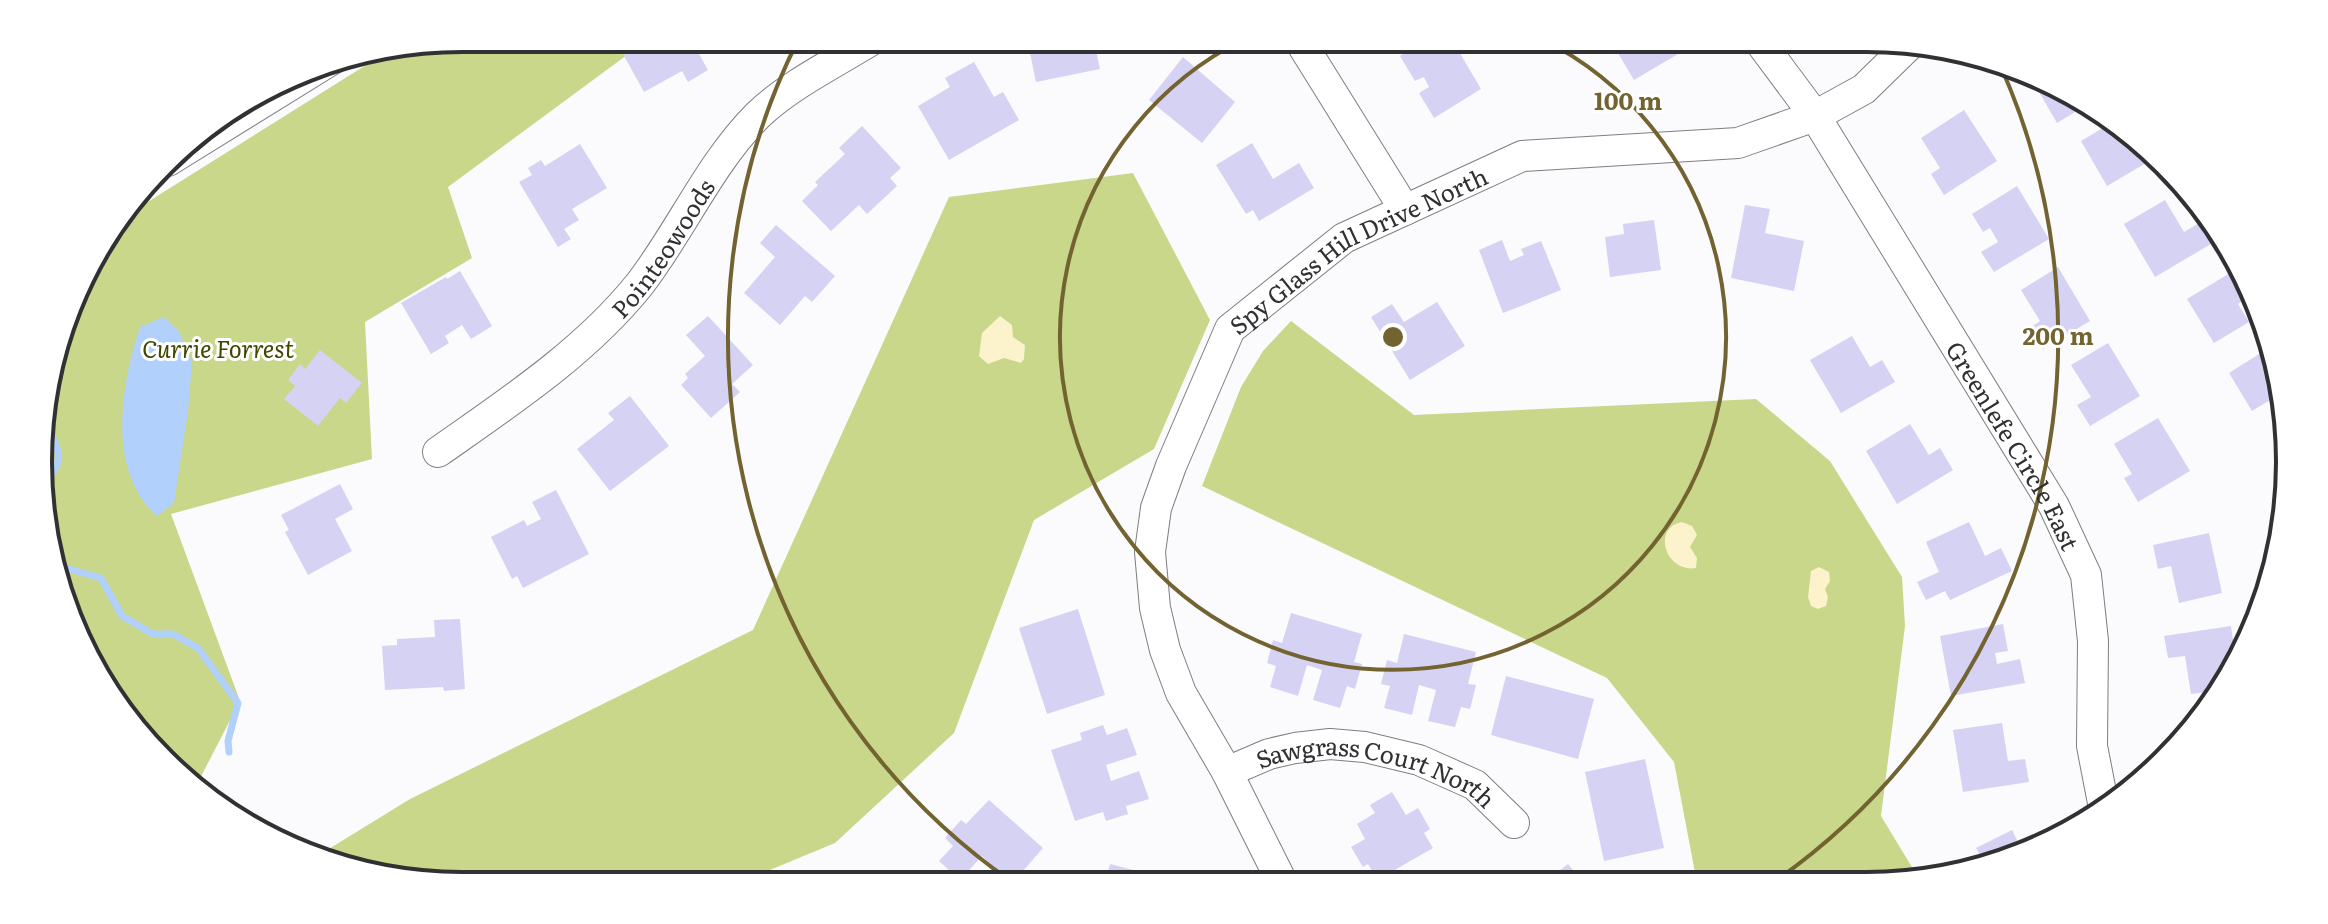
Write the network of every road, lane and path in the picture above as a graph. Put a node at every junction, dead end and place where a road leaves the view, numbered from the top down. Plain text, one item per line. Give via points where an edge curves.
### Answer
1 (852, 52) edge
2 (1307, 52) edge
3 (1767, 52) edge
4 (1900, 54) edge
5 (1815, 116) junction
6 (1405, 210) junction
7 (438, 452) dead end
8 (1227, 772) junction
9 (2102, 797) edge
10 (1514, 823) dead end
11 (1277, 872) edge

1 - 7 street, Pointeowoods via 759,114 640,283 604,323 554,369
2 - 6 street
3 - 5 street, Greenlefe Circle East
4 - 5 street, Spy Glass Hill Drive North via 1864,89
5 - 6 street, Spy Glass Hill Drive North via 1738,143 1522,156
5 - 9 street, Greenlefe Circle East via 2054,506 2086,575 2093,641 2092,746
6 - 8 street, Spy Glass Hill Drive North via 1344,238 1230,329 1156,508 1150,552 1165,650 1181,693
8 - 10 street, Sawgrass Court North via 1295,748 1365,747 1419,760 1475,785
8 - 11 street, Spy Glass Hill Drive North

